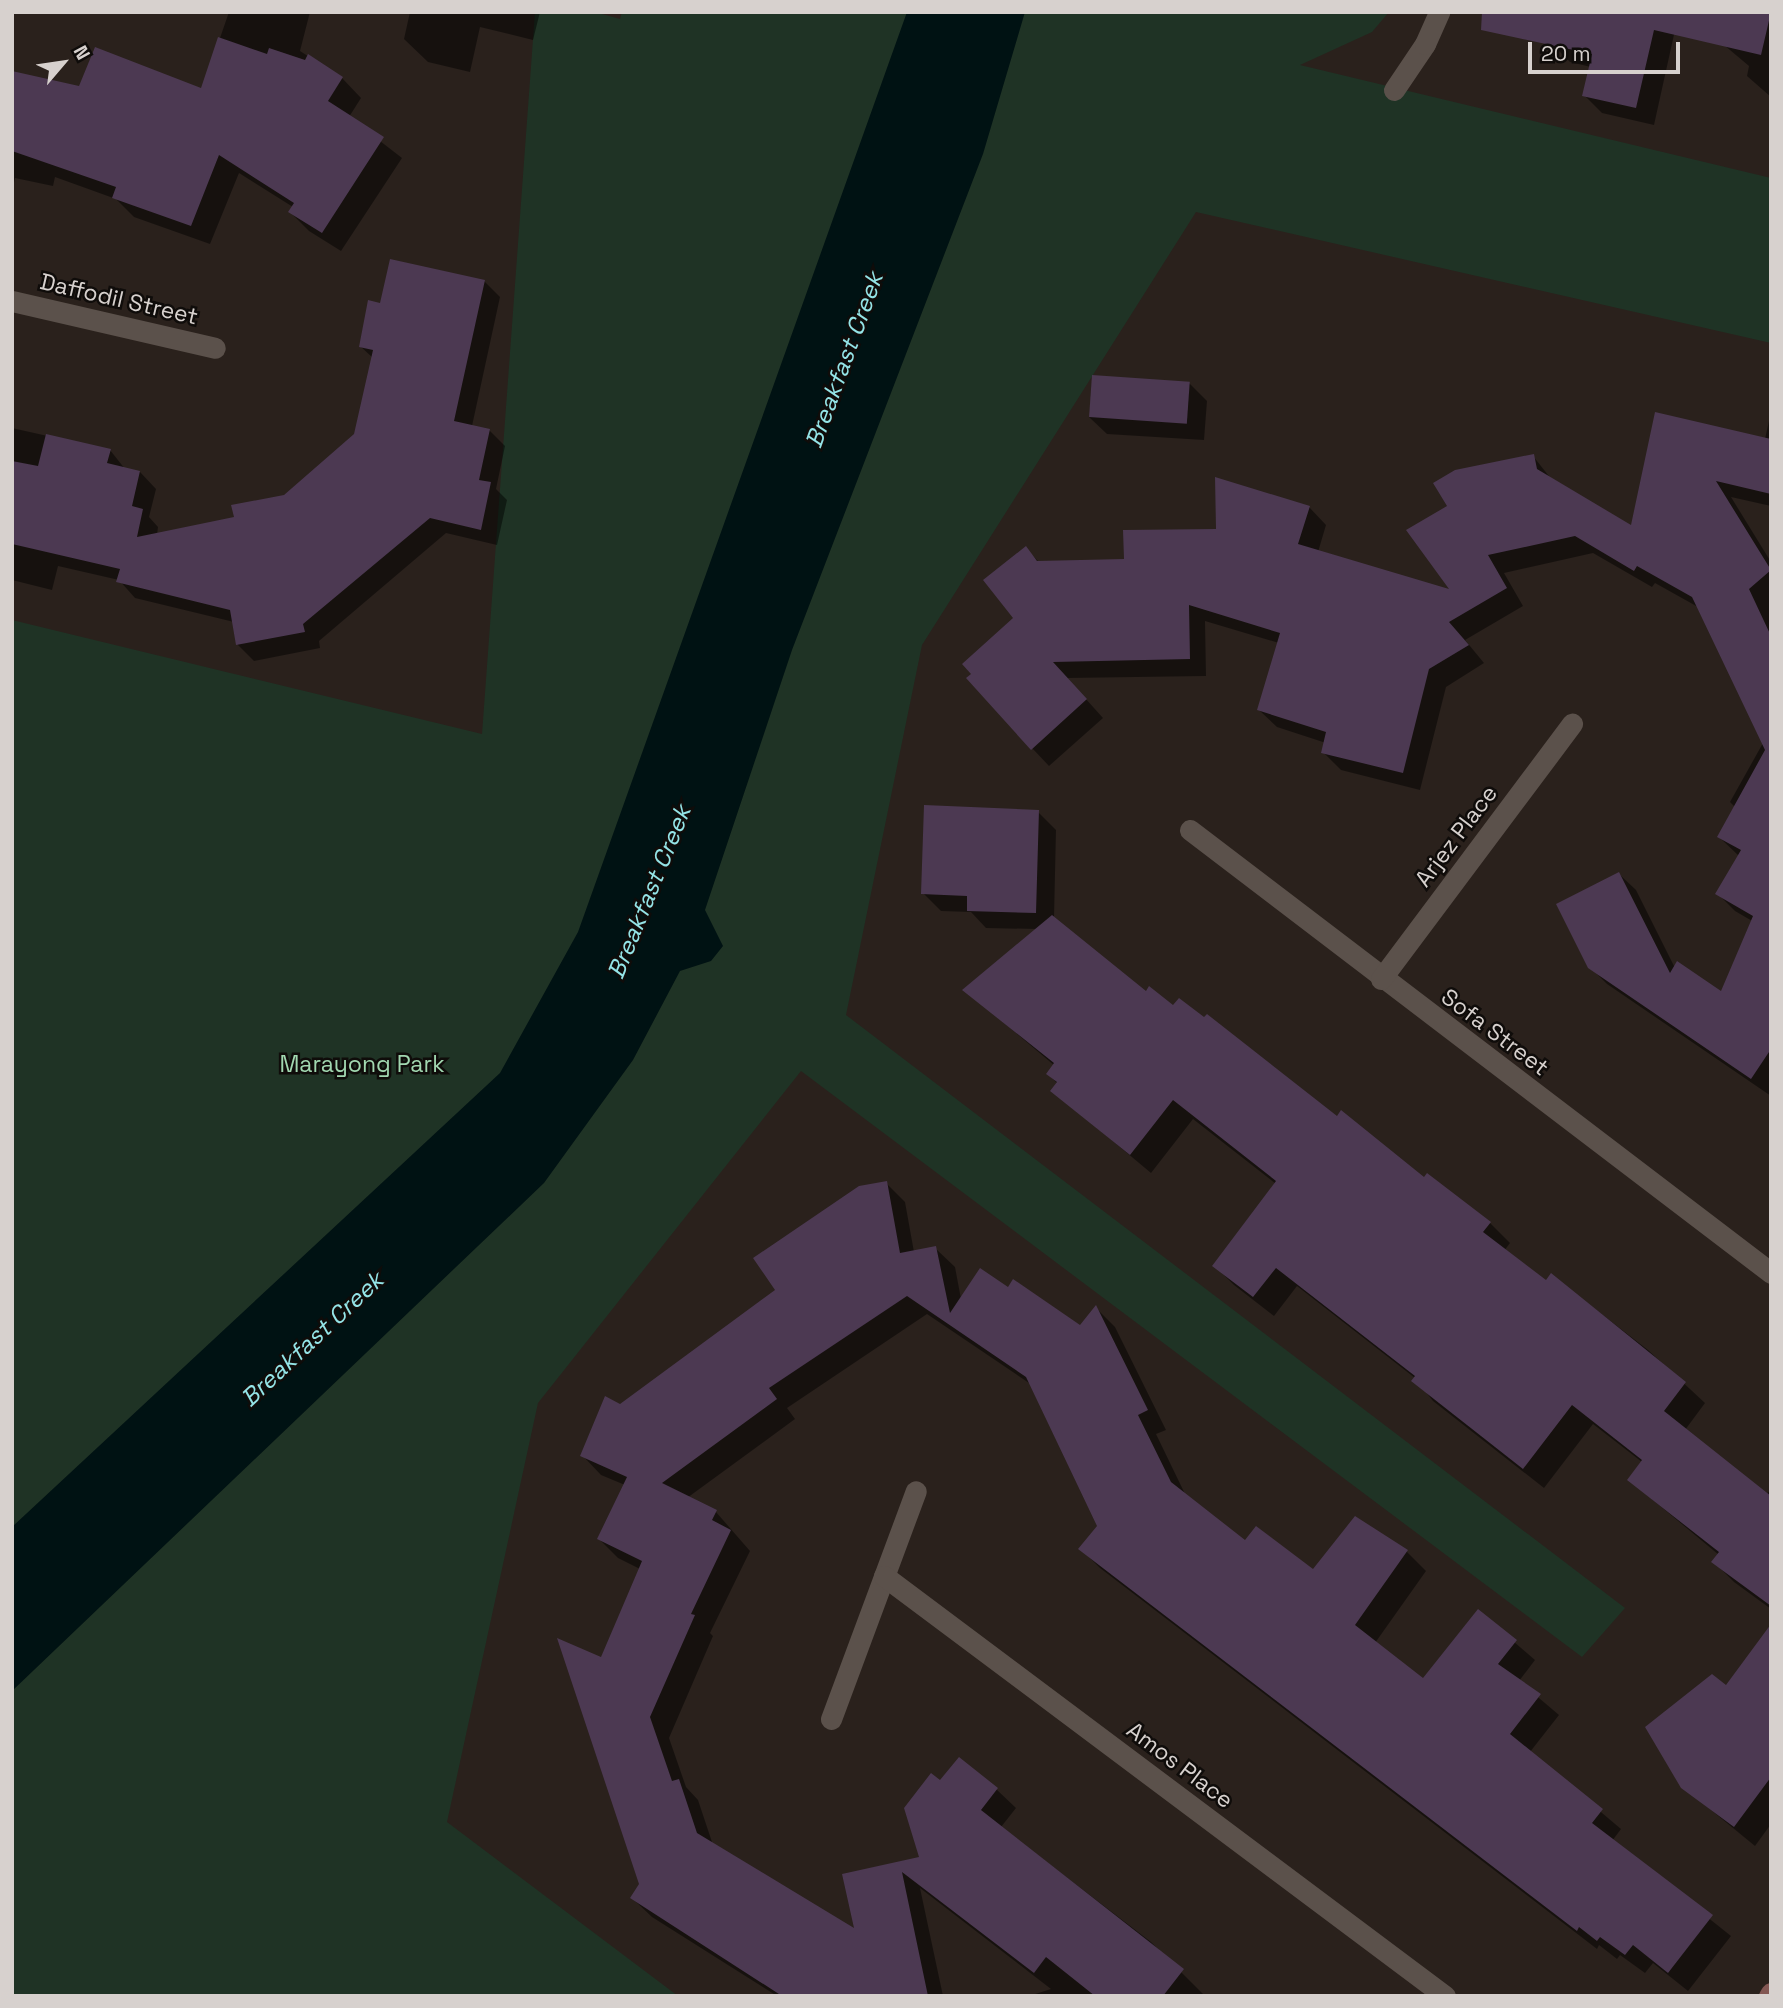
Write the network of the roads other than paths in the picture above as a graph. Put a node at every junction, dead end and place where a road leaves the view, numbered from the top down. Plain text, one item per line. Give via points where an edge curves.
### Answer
1 (1439, 12) edge
2 (1394, 90) dead end
3 (12, 301) edge
4 (215, 348) dead end
5 (1572, 724) dead end
6 (1190, 830) dead end
7 (1381, 979) junction
8 (1771, 1273) edge
9 (916, 1491) dead end
10 (884, 1576) junction
11 (831, 1719) dead end
12 (1445, 1996) edge

1 - 2 street via 1425,44
3 - 4 street, Daffodil Street
5 - 7 street, Arjez Place
6 - 7 street, Sofa Street
7 - 8 street, Sofa Street
9 - 10 street
10 - 11 street
10 - 12 street, Amos Place

